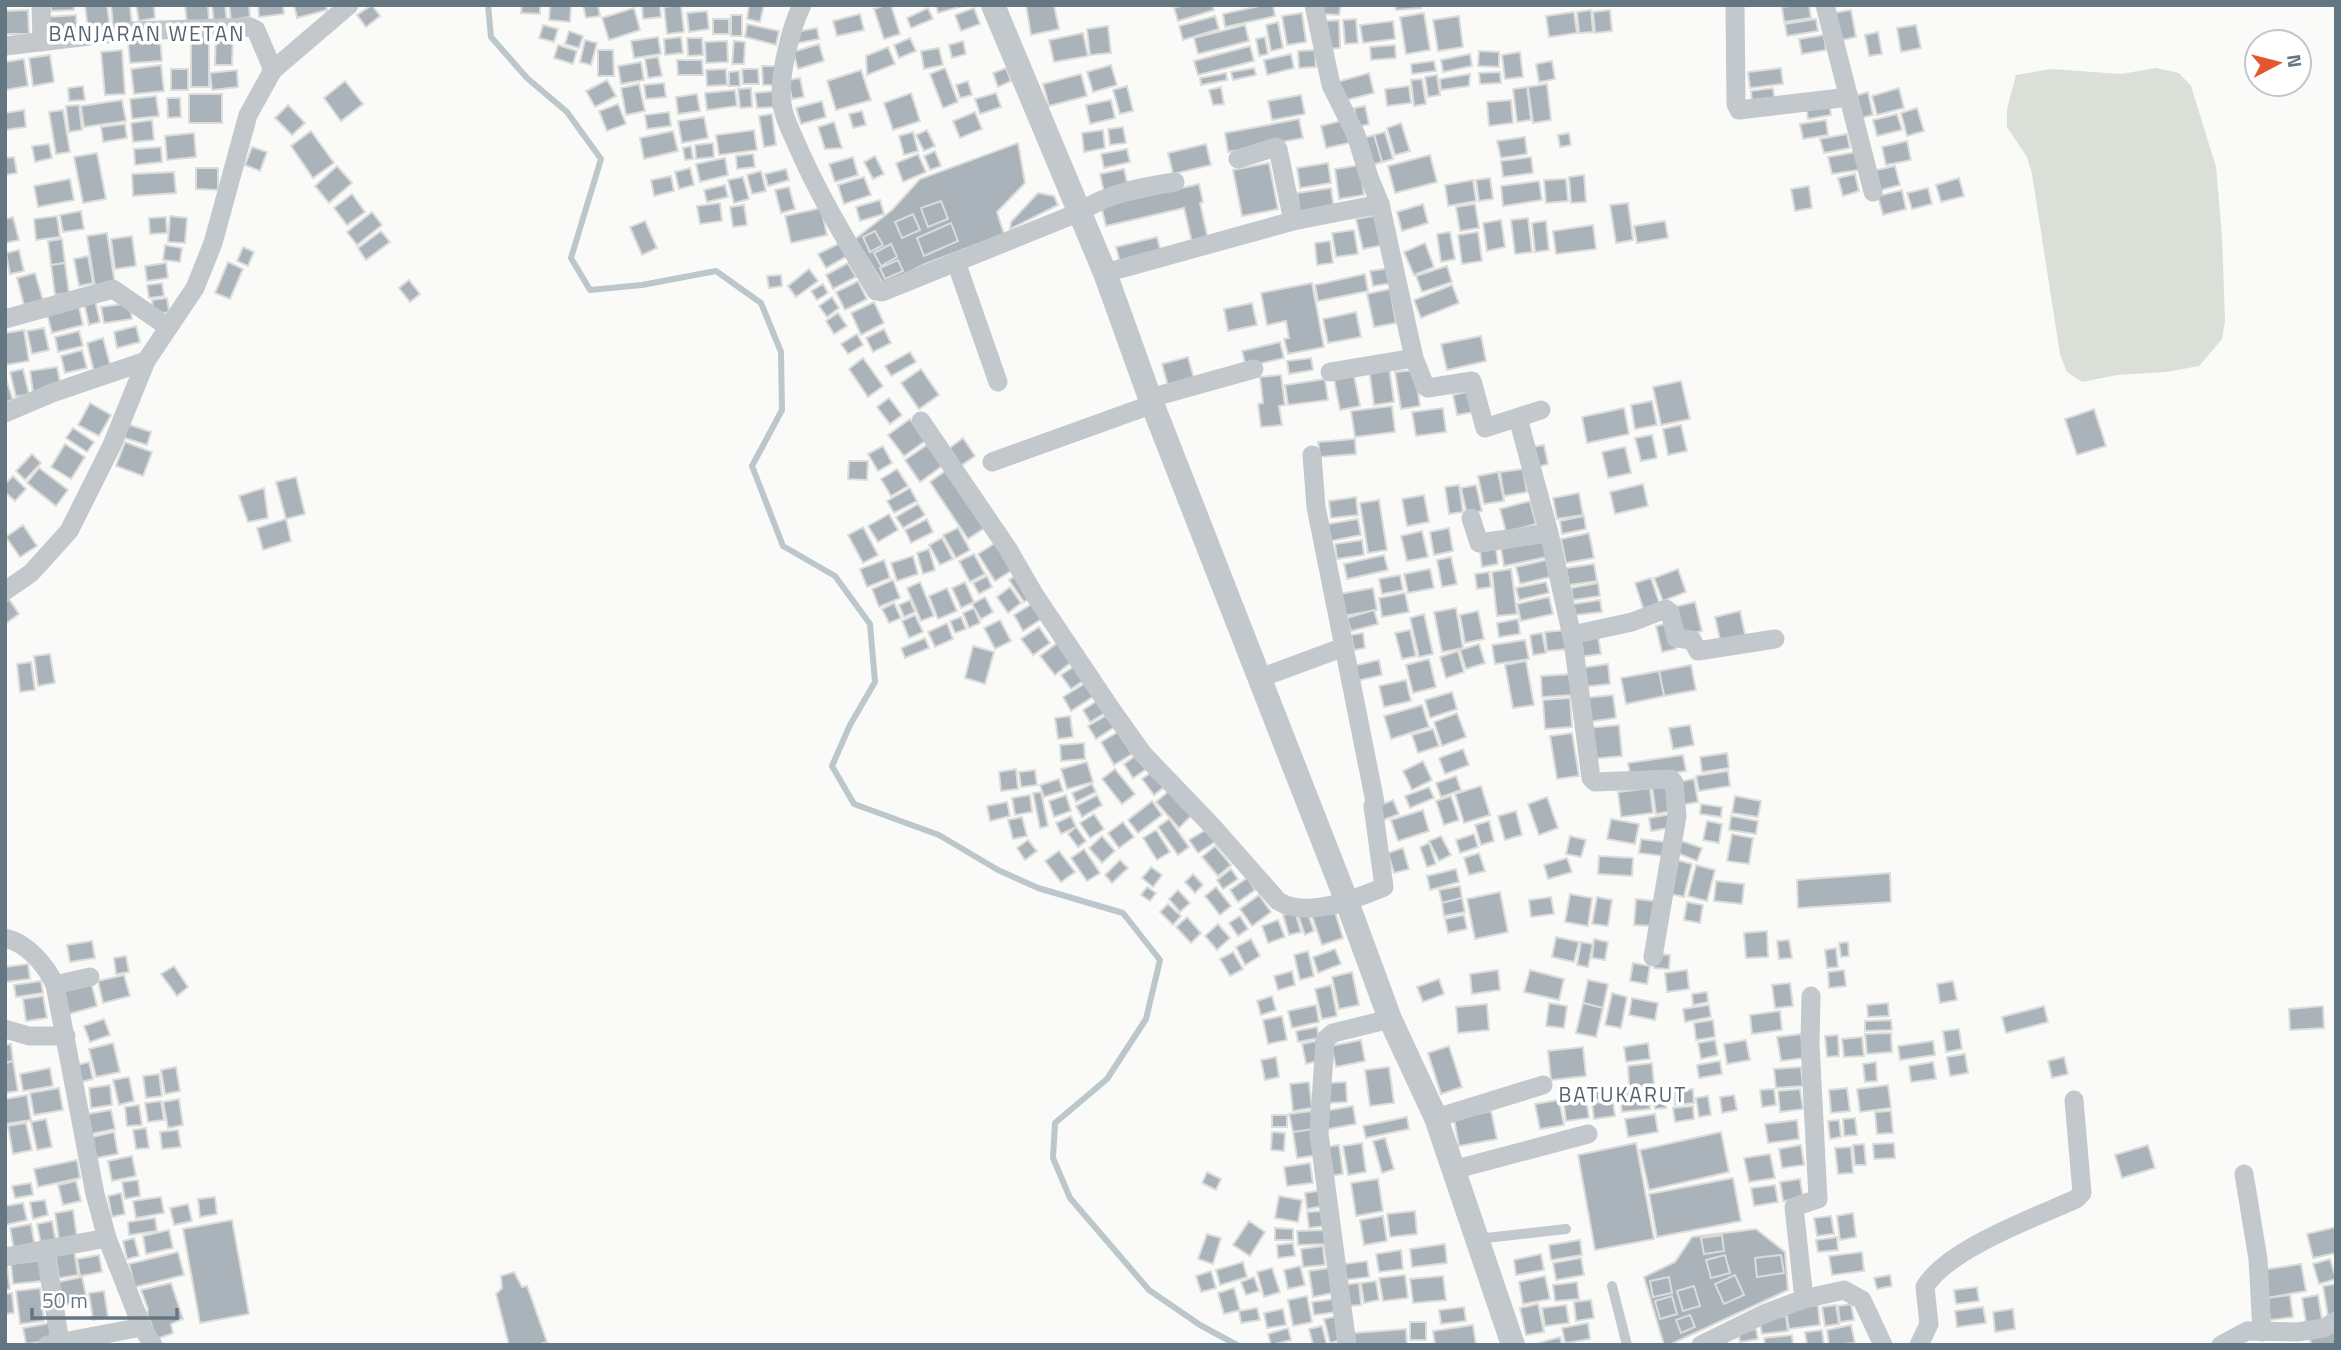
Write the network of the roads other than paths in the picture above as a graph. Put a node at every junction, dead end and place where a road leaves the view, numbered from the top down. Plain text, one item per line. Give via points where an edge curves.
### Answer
1 (41, 5) edge
2 (349, 5) edge
3 (802, 5) edge
4 (993, 5) edge
5 (1314, 5) edge
6 (1735, 5) edge
7 (1825, 5) edge
8 (42, 42) junction
9 (5, 46) edge
10 (273, 70) junction
11 (1849, 97) junction
12 (1238, 159) dead end
13 (1175, 181) dead end
14 (1873, 192) dead end
15 (1380, 204) junction
16 (1080, 212) junction
17 (1293, 221) junction
18 (956, 262) junction
19 (1105, 273) junction
20 (5, 319) edge
21 (169, 327) junction
22 (1414, 358) junction
23 (146, 361) junction
24 (1254, 369) dead end
25 (1330, 372) dead end
26 (998, 382) dead end
27 (1152, 401) junction
28 (1542, 410) dead end
29 (5, 413) edge
30 (1518, 418) junction
31 (921, 421) dead end
32 (1312, 454) dead end
33 (992, 462) dead end
34 (1471, 518) dead end
35 (1549, 533) junction
36 (5, 591) edge
37 (1572, 635) junction
38 (1776, 639) dead end
39 (1344, 647) junction
40 (1260, 678) junction
41 (1347, 902) junction
42 (5, 937) edge
43 (1653, 957) dead end
44 (90, 977) dead end
45 (55, 985) junction
46 (1811, 996) dead end
47 (1390, 1019) junction
48 (5, 1029) edge
49 (66, 1036) junction
50 (1543, 1085) dead end
51 (2074, 1100) dead end
52 (1436, 1118) junction
53 (1588, 1134) dead end
54 (1452, 1170) junction
55 (2244, 1174) dead end
56 (1566, 1229) dead end
57 (107, 1238) junction
58 (1476, 1239) junction
59 (45, 1250) junction
60 (5, 1257) edge
61 (1612, 1286) dead end
62 (1804, 1299) junction
63 (2336, 1321) edge
64 (142, 1327) junction
65 (2262, 1332) junction
66 (53, 1343) edge
67 (2226, 1343) edge
68 (153, 1345) edge
69 (1348, 1345) edge
70 (1513, 1345) edge
71 (1627, 1345) edge
72 (1701, 1345) edge
73 (1883, 1345) edge
74 (1919, 1345) edge

1 - 8 street
2 - 10 street
3 - 18 street via 795,19 781,94 785,118 811,179 876,291
4 - 16 street
5 - 15 street via 1331,85 1356,135
6 - 11 street via 1739,110
7 - 11 street
8 - 9 street
8 - 10 street via 132,31 250,26
10 - 21 street via 248,115 213,243 195,288
11 - 14 street
12 - 17 street via 1277,148
13 - 16 street via 1122,192
15 - 17 street
15 - 22 street
16 - 18 street
16 - 19 street
17 - 19 street
18 - 26 street
19 - 27 street
20 - 21 street via 113,289
21 - 23 street
22 - 25 street
22 - 30 street via 1426,388 1472,381 1485,428
23 - 29 street
23 - 36 street via 113,445 69,531 31,573
24 - 27 street
27 - 33 street
27 - 40 street
28 - 30 street
30 - 35 street
31 - 41 street via 1143,754 1278,901 1297,909
32 - 39 street via 1316,507
34 - 35 street via 1479,542
35 - 37 street
37 - 38 street via 1666,609 1676,638 1692,640 1698,651
37 - 43 street via 1592,781 1671,779 1674,783 1677,816
39 - 40 street
39 - 41 street via 1375,802 1384,887
40 - 41 street
41 - 47 street
42 - 45 street via 36,957
44 - 45 street
45 - 49 street
46 - 62 street via 1818,1199 1794,1207
47 - 52 street
47 - 69 street via 1333,1033 1325,1040 1319,1134
48 - 49 street via 29,1036
49 - 57 street
50 - 52 street
51 - 74 street via 2082,1193 1991,1237 1936,1271 1925,1287 1929,1324
52 - 54 street
53 - 54 street
54 - 58 street
55 - 65 street via 2258,1259
56 - 58 lane
57 - 59 street
57 - 64 street
58 - 70 street
59 - 60 street
59 - 66 street
61 - 71 lane
62 - 72 street
62 - 73 street via 1851,1292 1866,1306
63 - 65 street via 2324,1328
64 - 66 street
64 - 68 street
65 - 67 street via 2247,1331

